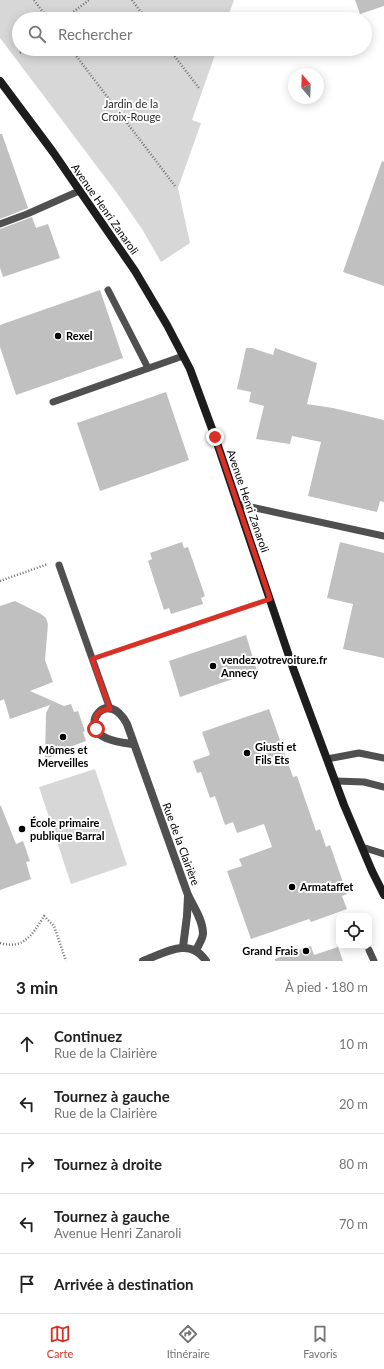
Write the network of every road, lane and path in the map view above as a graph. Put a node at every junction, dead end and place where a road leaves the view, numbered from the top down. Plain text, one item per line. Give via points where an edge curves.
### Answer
1 (34, 0) edge
2 (89, 0) edge
3 (132, 0) edge
4 (43, 12) edge
5 (73, 12) edge
6 (141, 12) edge
7 (76, 56) edge
8 (174, 56) edge
9 (1, 83) edge
10 (199, 88) dead end
11 (175, 186) dead end
12 (79, 191) junction
13 (0, 224) edge
14 (108, 290) dead end
15 (183, 356) junction
16 (148, 368) junction
17 (53, 402) dead end
18 (237, 504) junction
19 (384, 536) edge
20 (50, 563) dead end
21 (59, 565) dead end
22 (0, 581) edge
23 (270, 599) junction
24 (92, 659) junction
25 (110, 709) junction
26 (133, 744) junction
27 (384, 758) edge
28 (327, 759) junction
29 (336, 781) junction
30 (384, 787) edge
31 (362, 847) junction
32 (384, 854) edge
33 (188, 895) junction
34 (384, 895) edge
35 (0, 943) edge
36 (183, 947) junction
37 (369, 950) dead end
38 (196, 951) junction
39 (66, 961) edge
40 (143, 961) edge
41 (206, 961) edge
42 (374, 961) edge

1 - 4 path
2 - 5 path
3 - 6 path
7 - 11 path
8 - 10 path
9 - 12 street, Avenue Henri Zanaroli
12 - 13 lane
12 - 15 street, Avenue Henri Zanaroli via 135,271
14 - 16 lane
15 - 16 lane
15 - 18 street, Avenue Henri Zanaroli via 215,437
16 - 17 lane
18 - 19 lane
18 - 23 street, Avenue Henri Zanaroli
20 - 22 path
21 - 24 lane
23 - 24 path
23 - 28 street, Avenue Henri Zanaroli
24 - 25 lane
25 - 26 street, Rue de la Clairière via 123,716
25 - 26 street via 98,712 94,722 96,729 104,738
26 - 33 street, Rue de la Clairière
27 - 28 lane via 358,753
28 - 29 street, Avenue Henri Zanaroli
29 - 30 lane via 364,782
29 - 31 street, Avenue Henri Zanaroli
31 - 32 lane
31 - 34 street, Avenue Henri Zanaroli
33 - 36 street
33 - 38 street, Rue de la Clairière via 202,926 203,934
35 - 39 path via 7,945 26,941 44,916 54,926
36 - 38 street
36 - 40 street
37 - 42 lane
38 - 41 street

